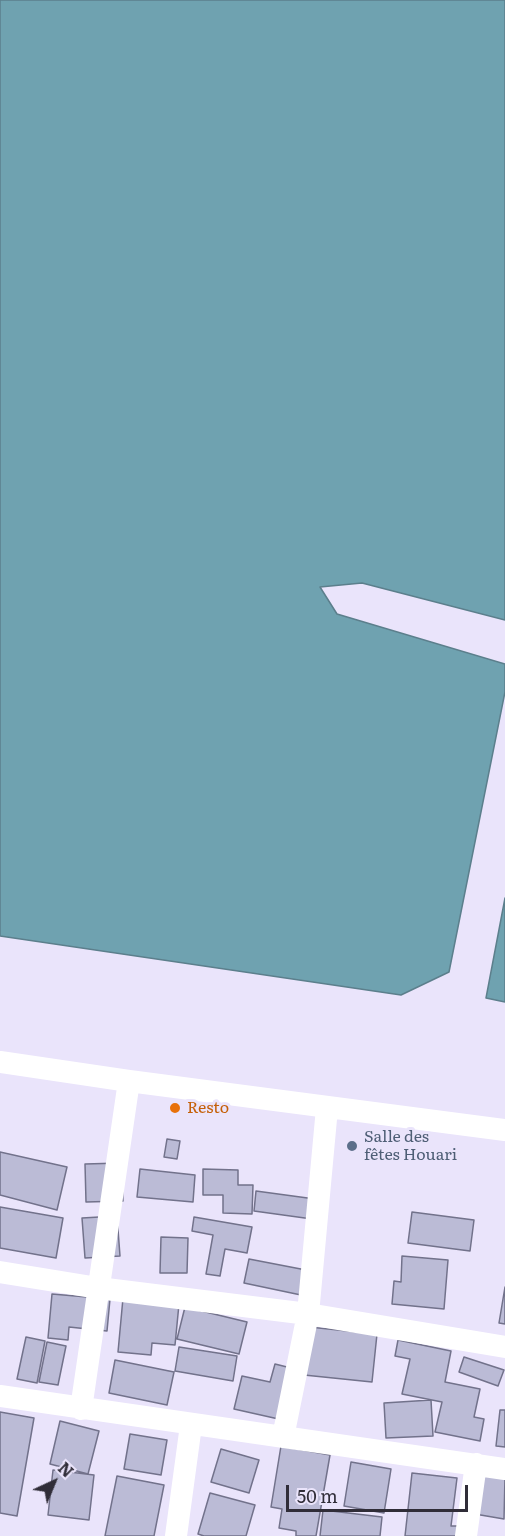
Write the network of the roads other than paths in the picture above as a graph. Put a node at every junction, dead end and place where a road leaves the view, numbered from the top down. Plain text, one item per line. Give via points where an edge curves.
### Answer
1 (0, 1062) edge
2 (129, 1081) junction
3 (327, 1108) junction
4 (505, 1130) edge
5 (0, 1272) edge
6 (98, 1288) junction
7 (308, 1314) junction
8 (505, 1347) edge
9 (0, 1396) edge
10 (81, 1409) junction
11 (191, 1425) junction
12 (283, 1437) junction
13 (476, 1464) junction
14 (505, 1469) edge
15 (176, 1536) edge
16 (466, 1536) edge

1 - 2 street
2 - 3 street
2 - 6 street
3 - 4 street
3 - 7 street
5 - 6 street
6 - 7 street
6 - 10 street
7 - 8 street
7 - 12 street
9 - 10 street
10 - 11 street
11 - 12 street
11 - 15 street
12 - 13 street
13 - 14 street
13 - 16 street

